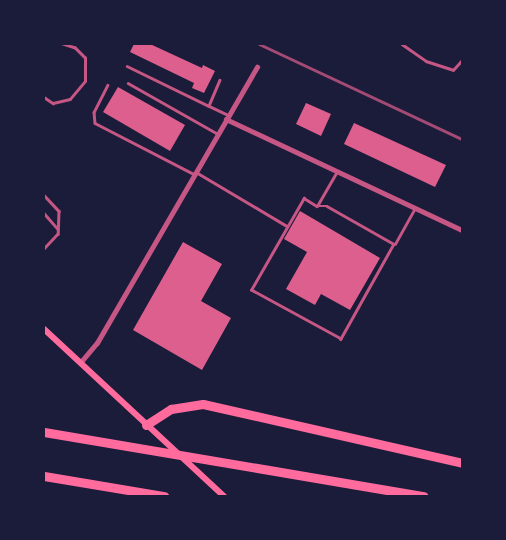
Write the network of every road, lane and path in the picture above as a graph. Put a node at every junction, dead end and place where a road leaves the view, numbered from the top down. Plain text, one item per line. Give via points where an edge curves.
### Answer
1 (63, 44) edge
2 (402, 44) edge
3 (462, 60) edge
4 (127, 66) dead end
5 (257, 67) dead end
6 (220, 80) dead end
7 (128, 83) dead end
8 (108, 85) dead end
9 (44, 97) edge
10 (209, 106) junction
11 (227, 117) junction
12 (218, 134) junction
13 (338, 172) junction
14 (196, 174) junction
15 (44, 195) edge
16 (318, 206) junction
17 (415, 208) junction
18 (44, 214) edge
19 (288, 226) junction
20 (58, 229) junction
21 (462, 230) edge
22 (394, 244) junction
23 (44, 249) edge
24 (44, 329) edge
25 (80, 363) junction
26 (146, 425) junction
27 (44, 432) edge
28 (462, 464) edge
29 (44, 476) edge
30 (164, 496) edge
31 (224, 496) edge
32 (424, 496) edge

1 - 9 lane via 75,48 85,58 85,81 70,99 53,103
2 - 3 lane via 426,60 453,70
4 - 10 lane
5 - 11 street
6 - 10 lane
7 - 12 lane
8 - 14 lane via 94,112 95,123
10 - 11 lane
11 - 12 street
11 - 13 street
12 - 14 street
13 - 16 lane
13 - 17 street
14 - 19 lane
14 - 25 street via 97,343
15 - 20 lane via 59,211
16 - 19 lane via 304,198
16 - 22 lane via 326,206
17 - 21 street
17 - 22 lane
18 - 20 lane
19 - 22 lane via 252,290 341,340
20 - 23 lane via 58,234
24 - 25 main road
25 - 26 main road
26 - 28 highway via 171,409 203,404
26 - 31 main road
27 - 32 highway
29 - 30 highway

